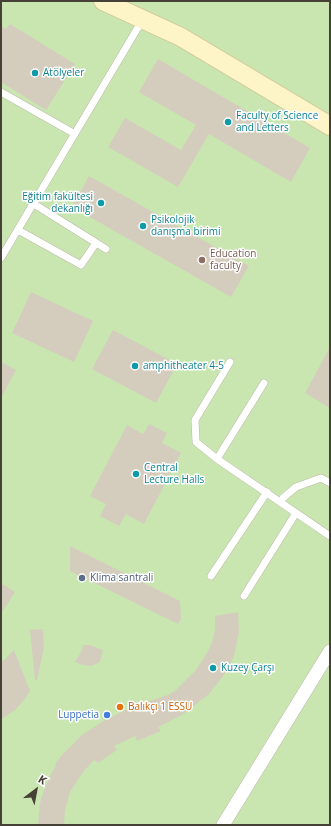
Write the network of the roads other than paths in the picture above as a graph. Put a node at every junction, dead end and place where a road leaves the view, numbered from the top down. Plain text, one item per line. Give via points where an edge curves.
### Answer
1 (104, 1) edge
2 (144, 19) junction
3 (1, 92) edge
4 (330, 126) edge
5 (75, 134) junction
6 (34, 204) junction
7 (18, 230) junction
8 (96, 243) junction
9 (106, 249) dead end
10 (1, 258) edge
11 (230, 362) dead end
12 (264, 383) dead end
13 (216, 459) junction
14 (330, 483) edge
15 (266, 492) junction
16 (281, 503) junction
17 (296, 513) junction
18 (330, 536) edge
19 (211, 576) dead end
20 (244, 596) dead end
21 (330, 651) edge
22 (330, 666) edge
23 (223, 825) edge
24 (231, 825) edge

1 - 2 street
2 - 4 street via 181,37
2 - 5 lane
3 - 5 lane
5 - 6 lane
6 - 7 lane
6 - 8 lane
7 - 8 lane via 81,265
7 - 10 lane
8 - 9 lane
11 - 13 lane via 195,420 196,442
12 - 13 lane
13 - 15 lane
14 - 16 lane via 321,478 296,487
15 - 16 lane
15 - 19 lane
16 - 17 lane
17 - 18 lane
17 - 20 lane
21 - 23 street
22 - 24 street

